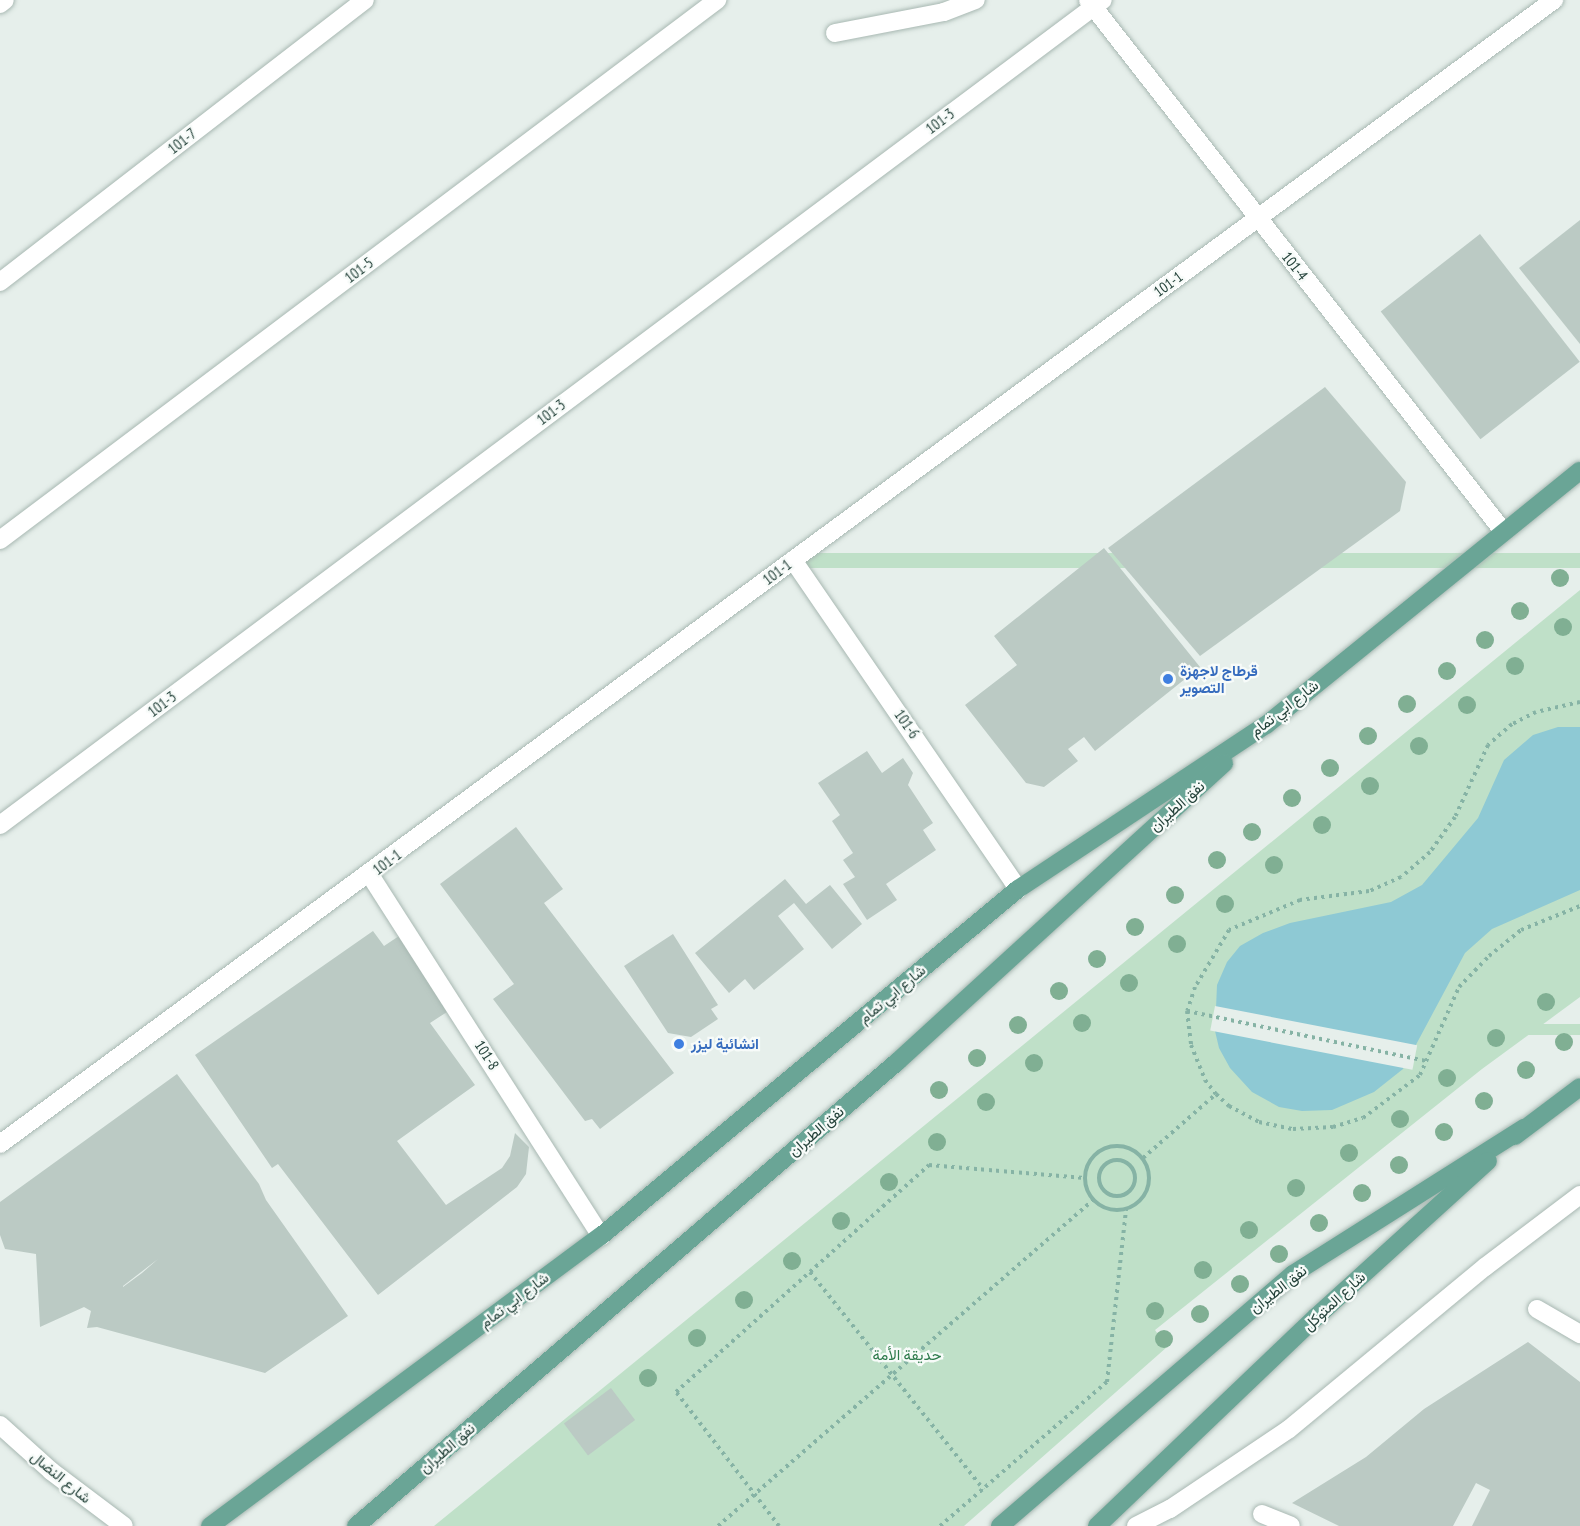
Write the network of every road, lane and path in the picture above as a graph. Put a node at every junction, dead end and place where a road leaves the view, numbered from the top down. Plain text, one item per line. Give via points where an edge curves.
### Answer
1 (5, 0) edge
2 (365, 0) edge
3 (717, 0) edge
4 (976, 0) edge
5 (1554, 0) edge
6 (1094, 2) edge
7 (0, 4) edge
8 (835, 33) dead end
9 (1258, 218) junction
10 (0, 282) edge
11 (1580, 471) edge
12 (1503, 531) junction
13 (0, 540) edge
14 (793, 560) junction
15 (1580, 702) edge
16 (1266, 725) junction
17 (0, 825) edge
18 (370, 874) junction
19 (1018, 889) junction
20 (1580, 906) edge
21 (1187, 1011) junction
22 (1427, 1061) junction
23 (1580, 1086) edge
24 (1216, 1094) junction
25 (1524, 1128) junction
26 (0, 1144) edge
27 (1143, 1158) junction
28 (1124, 1161) joint
29 (1084, 1178) junction
30 (1580, 1195) edge
31 (1093, 1200) junction
32 (1126, 1209) junction
33 (600, 1236) junction
34 (810, 1272) junction
35 (1537, 1309) dead end
36 (1580, 1334) edge
37 (892, 1374) junction
38 (0, 1425) edge
39 (983, 1489) junction
40 (754, 1494) junction
41 (1262, 1514) dead end
42 (124, 1526) edge
43 (210, 1526) edge
44 (356, 1526) edge
45 (718, 1526) edge
46 (779, 1526) edge
47 (940, 1526) edge
48 (1000, 1526) edge
49 (1097, 1526) edge
50 (1136, 1526) edge
51 (1291, 1526) edge

1 - 7 street
2 - 10 street, 101-7
3 - 13 street, 101-5
4 - 8 street via 944,12
5 - 9 street, 101-1
6 - 9 street, 101-4
6 - 17 street, 101-3
9 - 12 street, 101-4
9 - 14 street, 101-1
11 - 12 main road, شارع ابي تمام
12 - 16 main road, شارع ابي تمام
14 - 18 street, 101-1
14 - 19 street, 101-6
15 - 21 path via 1536,712 1512,724 1488,745 1455,817 1430,852 1401,877 1369,891 1300,900 1229,930 1213,951
16 - 19 main road, شارع ابي تمام
16 - 44 main road, نفق الطيران via 897,1062
18 - 26 street, 101-1
18 - 33 street, 101-8
19 - 33 main road, شارع ابي تمام
20 - 22 path via 1521,930 1458,987
21 - 22 path
21 - 24 path via 1191,1045 1205,1080
22 - 24 path via 1420,1075 1397,1097 1363,1118 1333,1127 1293,1129 1259,1122
23 - 25 main road, شارع المتوكل
24 - 27 path
25 - 48 main road, نفق الطيران via 1293,1274
25 - 49 main road, شارع المتوكل via 1316,1317
27 - 29 path via 1122,1147 1099,1150 1088,1162
27 - 32 path via 1149,1172 1148,1188 1139,1202
28 - 28 path via 1106,1162 1100,1169 1099,1185 1111,1196 1130,1191 1134,1184 1135,1174
29 - 31 path
29 - 34 path via 929,1165
30 - 50 street via 1485,1267 1289,1429 1170,1509
31 - 32 path via 1108,1209
31 - 37 path
32 - 39 path via 1107,1382
33 - 43 main road, شارع ابي تمام
34 - 37 path
34 - 40 path via 676,1392
35 - 36 street
37 - 39 path
37 - 40 path
38 - 42 street, شارع النضال via 51,1471
39 - 47 path
40 - 45 path
40 - 46 path
41 - 51 street

